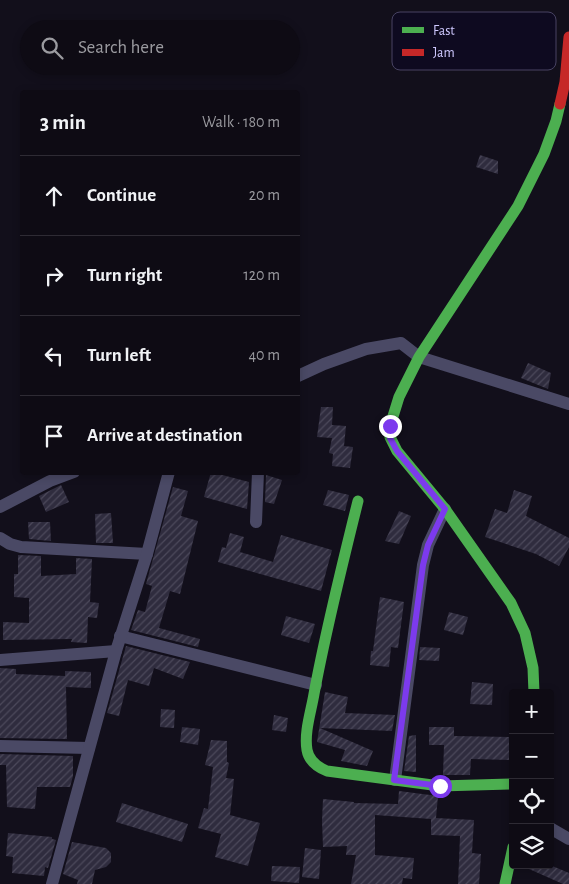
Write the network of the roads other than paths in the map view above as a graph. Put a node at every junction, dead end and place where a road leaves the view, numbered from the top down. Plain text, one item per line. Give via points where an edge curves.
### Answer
1 (569, 37) edge
2 (419, 358) junction
3 (300, 375) edge
4 (569, 404) edge
5 (66, 475) edge
6 (169, 475) edge
7 (258, 475) edge
8 (358, 501) dead end
9 (0, 507) edge
10 (445, 509) junction
11 (256, 522) dead end
12 (0, 538) edge
13 (147, 554) junction
14 (120, 636) junction
15 (116, 651) junction
16 (0, 660) edge
17 (316, 685) junction
18 (534, 689) edge
19 (0, 746) edge
20 (89, 748) junction
21 (394, 780) junction
22 (509, 784) edge
23 (554, 830) edge
24 (569, 839) edge
25 (509, 866) edge
26 (52, 884) edge
27 (505, 884) edge

1 - 2 main road via 565,82 544,154 518,206
2 - 3 street via 402,343 366,349
2 - 4 street
2 - 10 main road via 393,413 390,438
5 - 9 street
6 - 13 street
7 - 11 street
8 - 17 main road
10 - 18 main road via 511,603 525,633
10 - 21 street via 428,545 423,565
12 - 13 street via 21,547
13 - 14 street
14 - 15 street
14 - 17 street
15 - 16 street
15 - 20 street
17 - 21 main road via 307,738 310,759 327,771
19 - 20 street
20 - 26 street
21 - 22 main road via 440,786
23 - 24 street
25 - 27 main road

